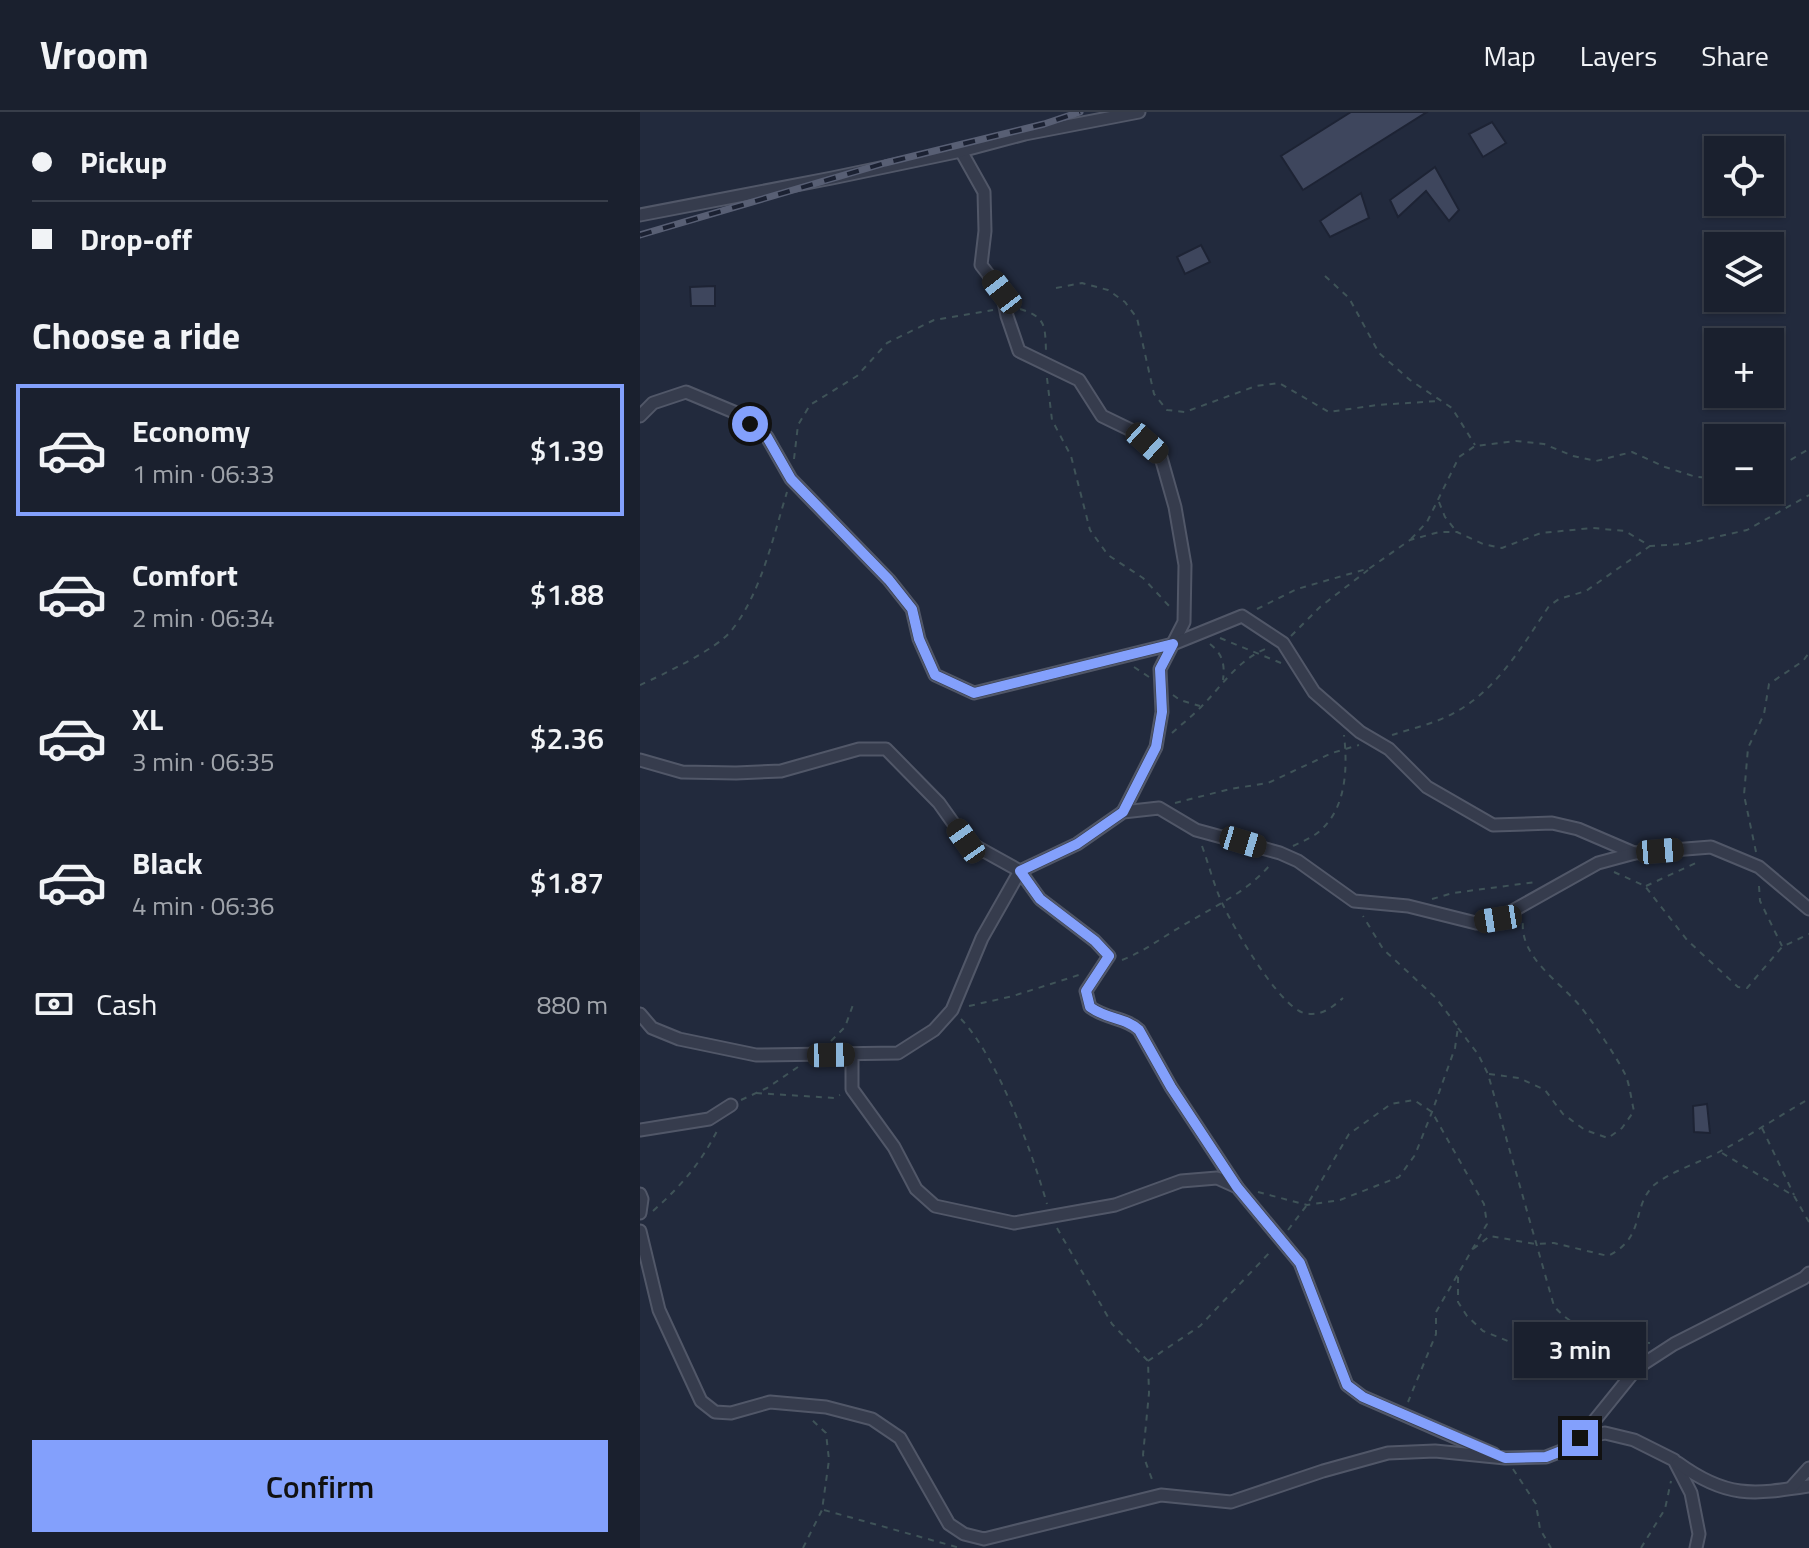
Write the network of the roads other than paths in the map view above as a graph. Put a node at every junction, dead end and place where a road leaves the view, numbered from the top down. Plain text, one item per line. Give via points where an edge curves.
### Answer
1 (1139, 112) edge
2 (961, 151) junction
3 (640, 215) edge
4 (640, 416) edge
5 (1173, 644) junction
6 (640, 760) edge
7 (1123, 812) junction
8 (1635, 853) junction
9 (1020, 871) junction
10 (1809, 909) edge
11 (640, 1014) edge
12 (852, 1054) junction
13 (731, 1105) road end
14 (640, 1130) edge
15 (1237, 1187) junction
16 (640, 1194) edge
17 (644, 1214) edge
18 (640, 1231) edge
19 (1809, 1273) edge
20 (1580, 1438) junction
21 (1505, 1458) junction
22 (1669, 1458) junction
23 (1809, 1468) edge
24 (1809, 1486) edge
25 (1790, 1489) junction
26 (1696, 1548) edge

1 - 2 street
2 - 3 street
2 - 5 street via 984,192 981,265 1002,292 1019,351 1079,380 1102,416 1135,432 1160,454 1185,565 1184,622
4 - 5 street via 653,403 686,392 734,412 767,437 791,479 912,609 935,675 974,693
5 - 7 street via 1160,669 1162,712 1156,747
5 - 8 street via 1242,616 1283,643 1314,692 1389,749 1427,787 1493,825 1552,823
6 - 9 street via 682,772 781,771 859,749 886,749 939,803 966,841
7 - 8 street via 1159,808 1196,830 1280,853 1354,901 1408,906 1476,923 1498,919 1598,863
7 - 9 street via 1077,844
8 - 10 street via 1711,847 1759,867
9 - 12 street via 982,938 952,1010 934,1030 898,1053
9 - 15 street via 1040,899 1109,956 1086,991 1090,1007 1139,1030
11 - 12 street via 652,1028 679,1039 756,1055
12 - 15 street via 852,1089 894,1147 916,1189 935,1206 1014,1223 1115,1205 1181,1181 1217,1178
13 - 14 street via 709,1119
15 - 21 street via 1300,1263 1347,1385 1363,1397
16 - 17 street
18 - 21 street via 659,1310 701,1401 715,1412 770,1402 826,1407 872,1419 900,1438 949,1524 964,1534 984,1539 1161,1495 1231,1502 1388,1453 1435,1451
19 - 20 street via 1637,1368
20 - 21 street via 1574,1446 1546,1457
20 - 22 street via 1605,1433 1634,1440
22 - 25 street via 1725,1490
22 - 26 street via 1691,1493 1699,1534
23 - 25 street
24 - 25 street

